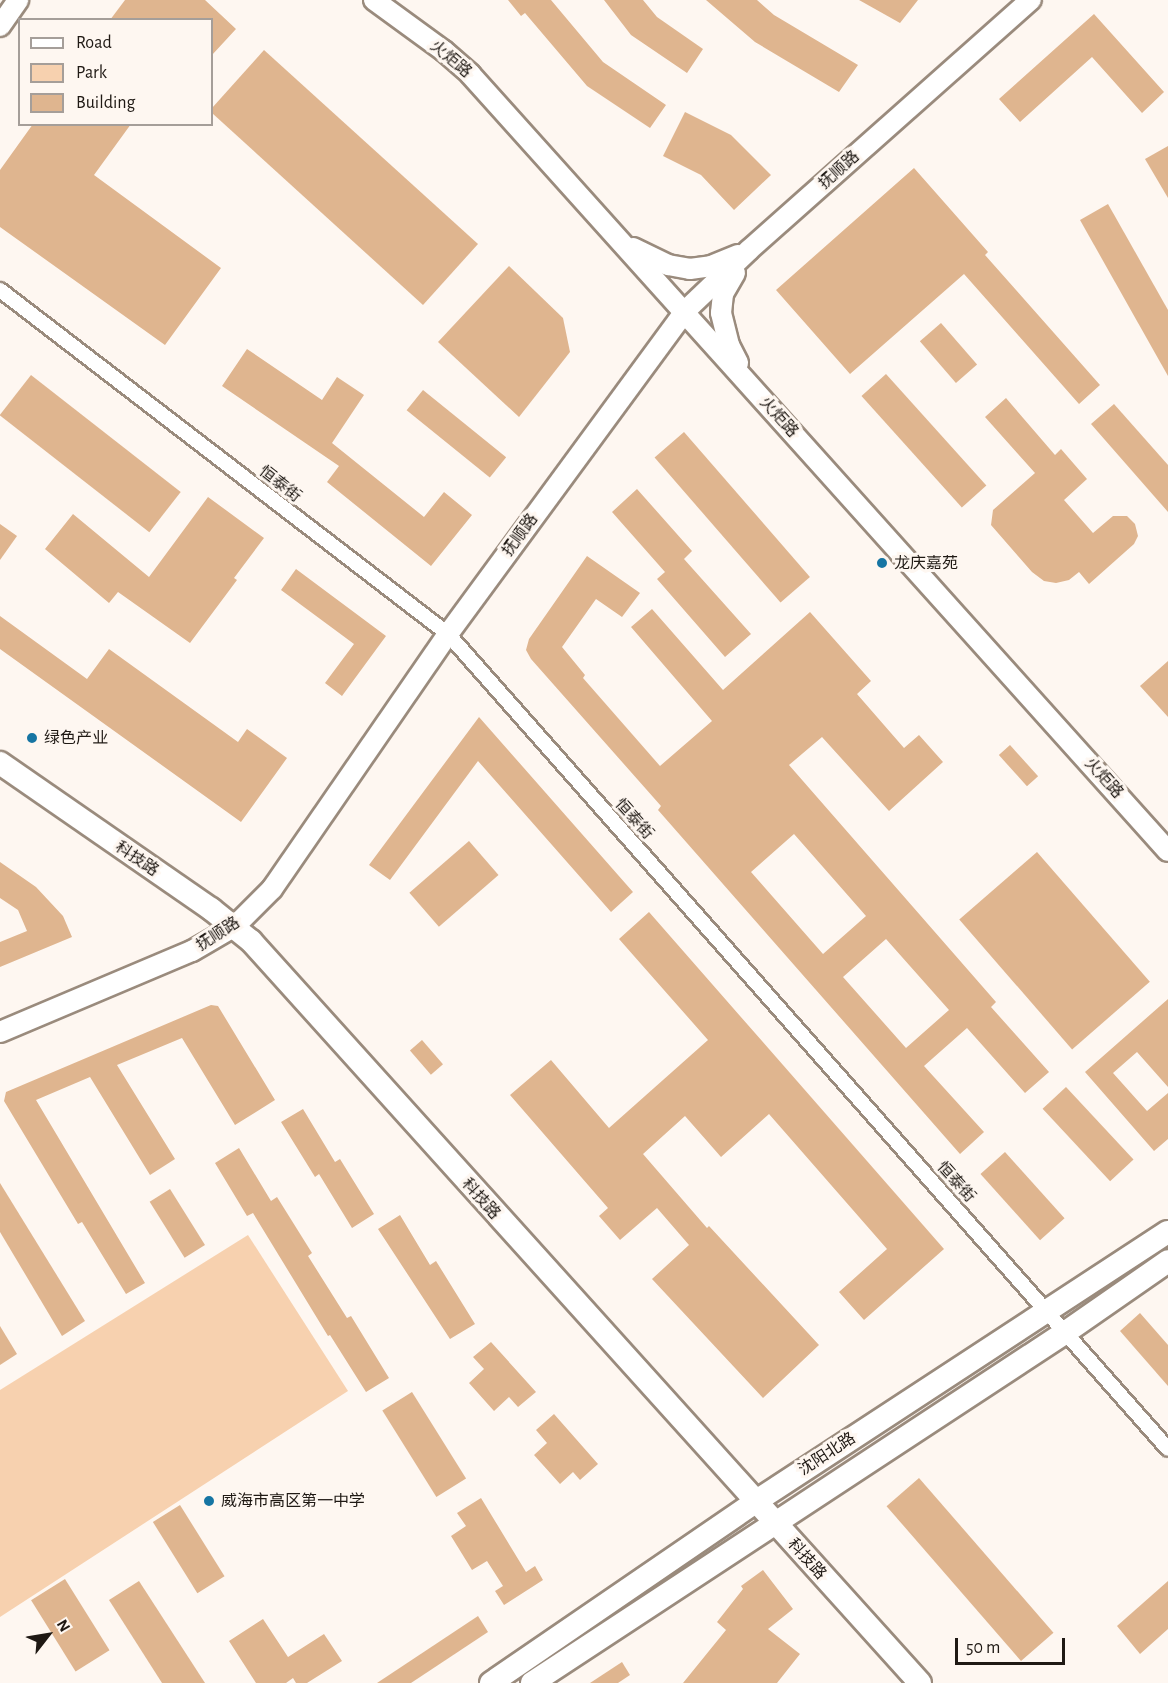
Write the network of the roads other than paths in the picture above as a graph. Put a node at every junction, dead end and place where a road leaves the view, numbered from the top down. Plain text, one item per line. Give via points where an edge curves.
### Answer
1 (18, 0) edge
2 (374, 0) edge
3 (1031, 0) edge
4 (0, 26) edge
5 (625, 245) junction
6 (749, 250) junction
7 (0, 290) edge
8 (685, 311) junction
9 (749, 383) junction
10 (448, 634) junction
11 (0, 763) edge
12 (1168, 851) edge
13 (235, 926) junction
14 (0, 1032) edge
15 (1168, 1232) edge
16 (1168, 1261) edge
17 (1048, 1311) junction
18 (1066, 1332) junction
19 (1168, 1449) edge
20 (755, 1502) junction
21 (774, 1522) junction
22 (491, 1683) edge
23 (532, 1683) edge
24 (920, 1683) edge

1 - 4 street
2 - 5 street, 火炬路 via 470,74
3 - 6 street, 抚顺路
5 - 6 street via 668,265 690,269 711,266
5 - 8 street, 火炬路
6 - 8 street, 抚顺路
6 - 9 street via 723,294 721,313 729,345
7 - 10 street, 恒泰街
8 - 9 street, 火炬路
8 - 10 street, 抚顺路
9 - 12 street, 火炬路
10 - 13 street, 抚顺路 via 272,889
10 - 17 street, 恒泰街
11 - 13 main road, 科技路
13 - 14 street, 抚顺路 via 192,951
13 - 20 main road, 科技路
15 - 17 main road, 沈阳北路
16 - 18 main road, 沈阳北路
17 - 18 street, 恒泰街
17 - 20 main road, 沈阳北路
18 - 19 street, 恒泰街
18 - 21 main road, 沈阳北路
20 - 21 main road, 科技路
20 - 22 main road, 沈阳北路
21 - 23 main road, 沈阳北路
21 - 24 main road, 科技路

